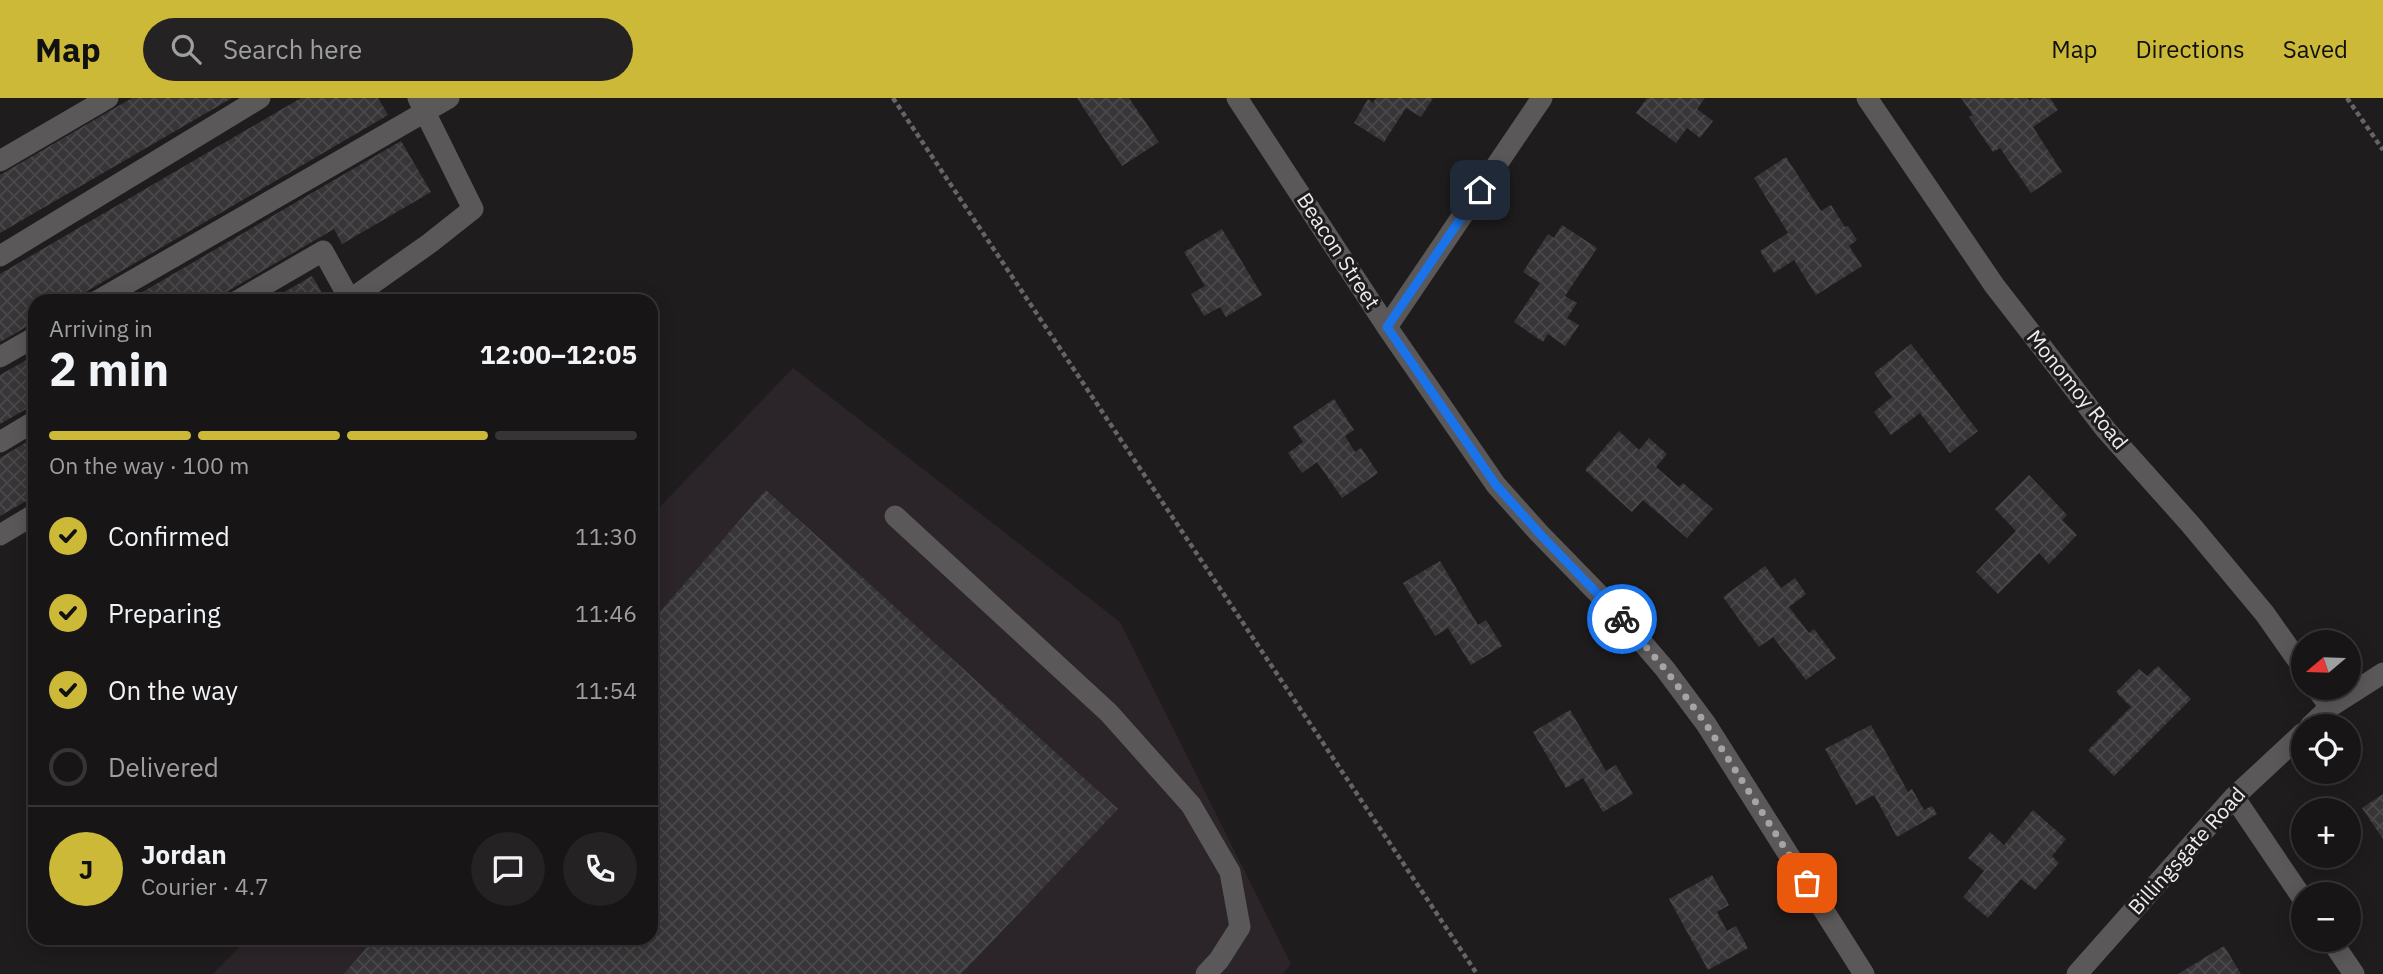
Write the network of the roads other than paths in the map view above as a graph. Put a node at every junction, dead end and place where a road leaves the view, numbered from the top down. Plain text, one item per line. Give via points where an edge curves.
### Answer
1 (108, 98) edge
2 (260, 98) edge
3 (449, 98) edge
4 (1237, 98) edge
5 (1542, 98) edge
6 (1867, 98) edge
7 (422, 105) edge
8 (0, 161) edge
9 (0, 256) edge
10 (109, 294) edge
11 (249, 294) edge
12 (346, 294) edge
13 (358, 294) edge
14 (1387, 327) junction
15 (28, 341) edge
16 (0, 357) edge
17 (28, 425) edge
18 (0, 442) edge
19 (895, 516) dead end
20 (28, 518) edge
21 (0, 535) edge
22 (2291, 651) edge
23 (2383, 673) edge
24 (2324, 700) edge
25 (2330, 708) junction
26 (2323, 714) edge
27 (2291, 744) edge
28 (2234, 797) junction
29 (2292, 882) edge
30 (2339, 952) edge
31 (1206, 974) edge
32 (1864, 974) edge
33 (2077, 974) edge
34 (2354, 974) edge

1 - 8 street
2 - 9 street
3 - 7 street
4 - 14 street, Beacon Street
5 - 14 street
6 - 22 street, Monomoy Road via 1994,285 2106,430 2191,525
7 - 10 street
7 - 13 street via 473,209
11 - 12 street via 323,251
14 - 32 street, Beacon Street via 1496,485 1617,613 1706,724
15 - 16 street
17 - 18 street
19 - 31 street via 1109,713 1191,805 1230,872 1240,927
20 - 21 street
23 - 25 street
24 - 25 street
25 - 26 street
27 - 28 street, Billingsgate Road
28 - 29 street
28 - 33 street, Billingsgate Road
30 - 34 street

